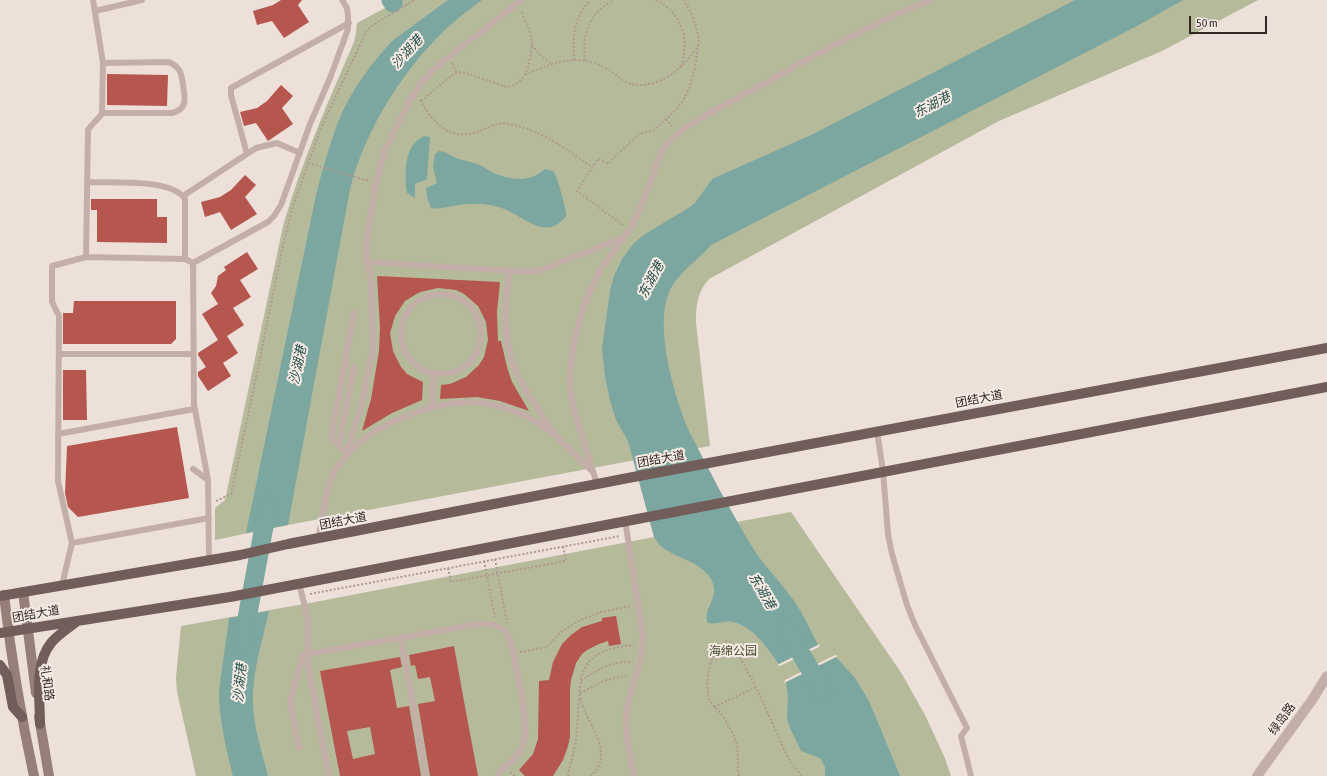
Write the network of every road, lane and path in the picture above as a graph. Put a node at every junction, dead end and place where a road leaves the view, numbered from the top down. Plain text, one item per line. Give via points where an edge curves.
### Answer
1 (93, 0) edge
2 (142, 0) edge
3 (342, 0) edge
4 (414, 0) edge
5 (591, 0) edge
6 (614, 0) edge
7 (656, 0) edge
8 (684, 0) edge
9 (930, 0) edge
10 (520, 1) edge
11 (95, 11) junction
12 (349, 23) junction
13 (698, 44) junction
14 (532, 46) junction
15 (574, 60) junction
16 (585, 61) junction
17 (103, 63) junction
18 (552, 64) junction
19 (681, 68) junction
20 (525, 75) junction
21 (415, 92) junction
22 (420, 101) junction
23 (102, 113) junction
24 (300, 153) junction
25 (247, 154) junction
26 (308, 163) junction
27 (593, 167) junction
28 (361, 178) dead end
29 (87, 182) junction
30 (183, 196) junction
31 (629, 230) junction
32 (623, 238) junction
33 (86, 257) junction
34 (185, 259) junction
35 (367, 262) junction
36 (193, 263) junction
37 (509, 271) junction
38 (354, 313) dead end
39 (1327, 348) edge
40 (59, 354) junction
41 (193, 354) junction
42 (354, 367) dead end
43 (433, 374) junction
44 (1327, 387) edge
45 (432, 408) junction
46 (194, 409) junction
47 (878, 431) junction
48 (58, 434) junction
49 (556, 436) junction
50 (339, 445) junction
51 (347, 454) junction
52 (193, 469) dead end
53 (883, 471) junction
54 (594, 473) junction
55 (208, 480) junction
56 (597, 485) junction
57 (209, 505) junction
58 (209, 518) junction
59 (629, 519) junction
60 (627, 534) junction
61 (318, 539) junction
62 (72, 543) junction
63 (563, 546) junction
64 (495, 559) junction
65 (209, 560) junction
66 (484, 561) junction
67 (448, 568) junction
68 (498, 574) junction
69 (487, 576) junction
70 (299, 583) junction
71 (62, 585) junction
72 (23, 592) junction
73 (2, 596) edge
74 (302, 596) junction
75 (639, 605) junction
76 (78, 620) junction
77 (496, 624) junction
78 (27, 628) junction
79 (4, 633) edge
80 (401, 638) junction
81 (510, 639) junction
82 (643, 644) junction
83 (513, 653) junction
84 (308, 654) junction
85 (640, 663) junction
86 (0, 665) edge
87 (637, 674) junction
88 (1327, 676) edge
89 (581, 681) junction
90 (756, 687) junction
91 (580, 694) junction
92 (714, 707) junction
93 (22, 717) junction
94 (40, 724) junction
95 (298, 748) dead end
96 (34, 776) edge
97 (49, 776) edge
98 (329, 776) edge
99 (426, 776) edge
100 (498, 776) edge
101 (568, 776) edge
102 (590, 776) edge
103 (634, 776) edge
104 (739, 776) edge
105 (802, 776) edge
106 (971, 776) edge
107 (1257, 776) edge

1 - 11 lane
2 - 11 lane
3 - 12 lane
4 - 26 path via 367,30 321,128
5 - 15 path via 582,10 576,23
6 - 16 path via 599,10 589,25 584,42
7 - 19 path via 671,10 681,25 685,50
8 - 13 path via 695,23
9 - 31 lane via 898,13 796,66 696,121 678,134 663,150
10 - 14 path
10 - 21 lane via 440,64
11 - 17 lane
12 - 24 lane via 342,48
12 - 25 lane via 231,88
13 - 19 path
13 - 27 path via 691,82 683,101 675,111 652,131 639,134 608,164 598,159
14 - 18 path
14 - 20 path
15 - 16 path
15 - 18 path
16 - 19 path via 602,66 631,84 645,84 664,79
17 - 23 lane
17 - 23 lane via 172,63 181,73 185,101 181,109 172,113
18 - 20 path
20 - 22 path via 514,85 507,87 458,72
21 - 22 path
21 - 35 lane via 390,138 378,170 366,245
22 - 27 path via 430,116 449,132 468,134 496,124 510,124 539,133
23 - 29 lane via 88,130
24 - 25 lane via 277,143 256,148
24 - 36 lane via 281,205 274,216 268,222
25 - 30 lane
26 - 28 path
26 - 57 path via 283,245 231,494
27 - 31 path via 577,191
29 - 30 lane via 150,183
29 - 33 lane
30 - 34 lane
31 - 32 lane
32 - 37 lane via 540,270
32 - 54 lane via 591,287 574,345 571,369 574,408
33 - 34 lane
33 - 40 lane via 52,266 52,302 59,316
34 - 36 lane
35 - 37 lane
35 - 51 lane via 371,279 373,350 362,404
36 - 41 lane
37 - 49 lane via 505,319 510,354 522,383
38 - 50 lane via 331,437
39 - 47 main road, 团结大道
40 - 41 lane
40 - 48 lane
41 - 46 lane
42 - 50 lane
43 - 43 lane via 448,374 462,368 474,358 480,344 481,329 476,314 466,303 452,296 437,294 422,299 410,308 402,321 401,344 408,358 419,368
43 - 45 lane
44 - 53 main road, 团结大道
45 - 49 lane via 474,402 500,407 526,417
45 - 51 lane via 397,419
46 - 48 lane
46 - 55 lane
47 - 53 lane
47 - 56 main road, 团结大道
48 - 62 lane via 58,481
49 - 54 lane
50 - 51 lane
51 - 61 lane via 332,479
52 - 55 lane
53 - 59 main road, 团结大道
53 - 106 lane via 892,554 915,625 966,728 961,736
54 - 56 lane
55 - 57 lane
56 - 61 main road, 团结大道
57 - 58 lane
58 - 62 lane
58 - 65 lane
59 - 60 lane
59 - 70 main road, 团结大道
60 - 63 path
60 - 75 lane
61 - 65 main road, 团结大道
62 - 71 lane
63 - 64 path
63 - 68 path via 566,561
64 - 66 path
64 - 68 path
65 - 71 main road, 团结大道
66 - 67 path
66 - 69 path
67 - 69 path via 451,582
67 - 74 path
68 - 69 path
68 - 81 path
69 - 77 path
70 - 74 lane
70 - 76 main road, 团结大道 via 230,597
71 - 72 main road, 团结大道
72 - 73 main road, 团结大道
72 - 78 street, 礼和路
73 - 79 street
74 - 84 lane via 308,619
75 - 82 lane
75 - 83 path via 593,615 569,626 547,647
76 - 78 main road, 团结大道
76 - 94 main road via 52,641 45,653 40,675
77 - 80 lane via 478,624
77 - 81 lane
78 - 79 main road, 团结大道
78 - 94 street, 礼和路
79 - 93 street
80 - 84 lane
80 - 99 lane
81 - 83 lane
82 - 85 lane
82 - 89 path via 620,646 597,655 587,665
83 - 100 lane via 526,736 520,751
84 - 95 lane via 303,655 290,702
84 - 98 lane via 308,666
85 - 87 lane
85 - 89 path via 616,663 598,670
86 - 93 main road via 7,675 13,707
87 - 91 path via 598,683
87 - 103 lane via 628,704 626,727
88 - 107 street, 绿岛路
89 - 91 path
90 - 92 path
90 - 92 path via 732,643 722,643 714,653 708,676 707,693
90 - 105 path via 788,758
91 - 101 path via 576,740
91 - 102 path via 602,758 600,765
92 - 104 path via 729,726 736,741
93 - 96 street
94 - 97 street, 礼和路

